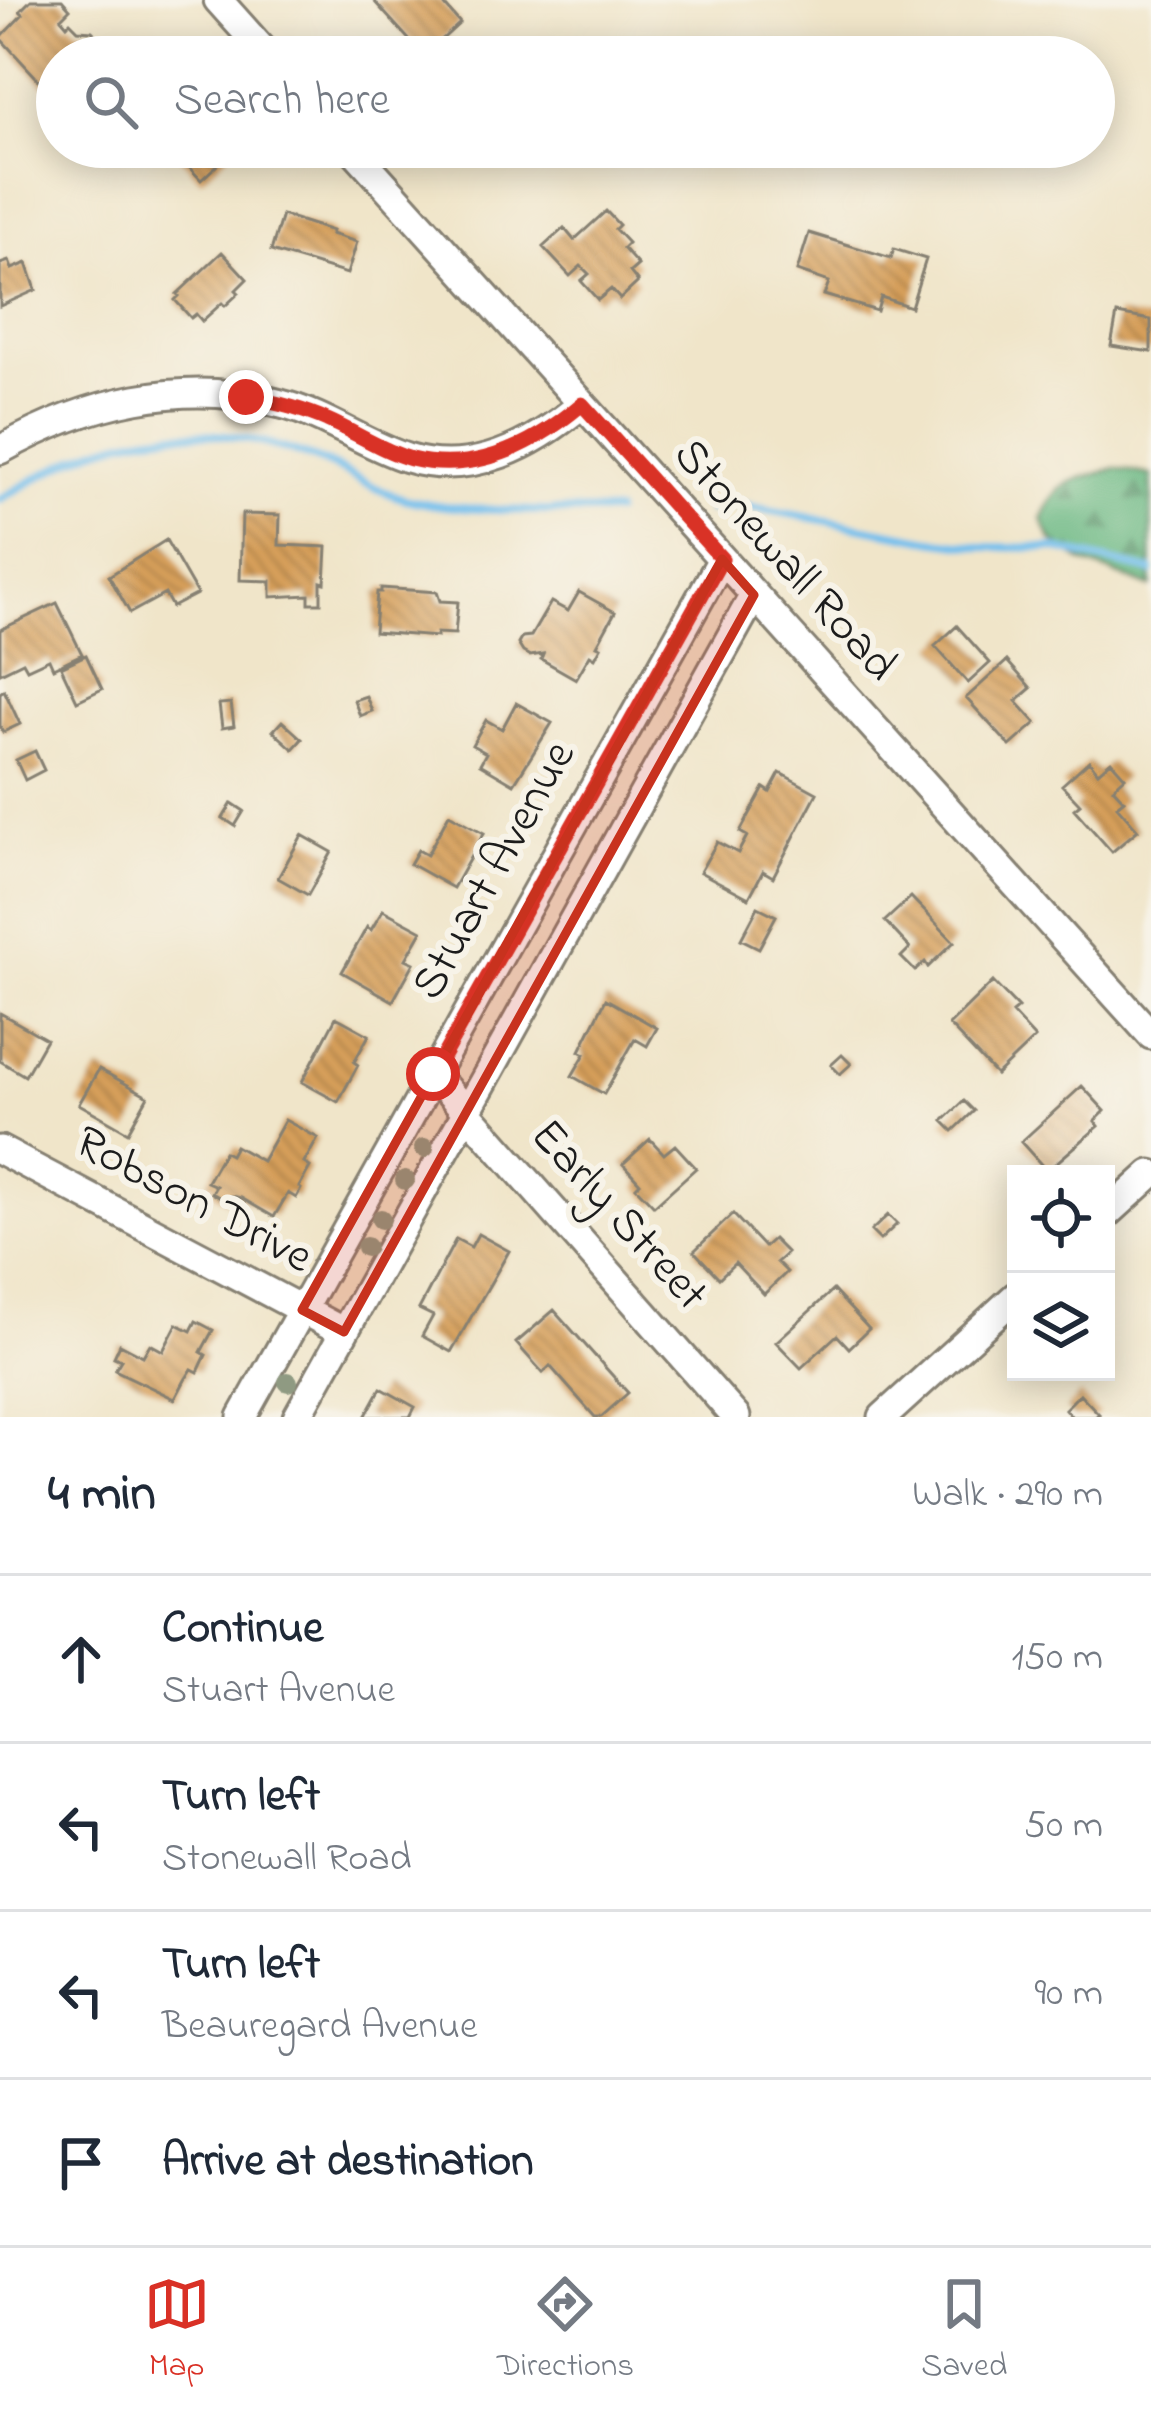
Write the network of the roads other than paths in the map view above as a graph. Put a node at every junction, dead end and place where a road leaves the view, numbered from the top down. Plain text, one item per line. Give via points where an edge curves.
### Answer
1 (218, 0) edge
2 (250, 36) edge
3 (369, 168) edge
4 (582, 404) junction
5 (0, 450) edge
6 (722, 559) junction
7 (754, 596) junction
8 (1151, 1036) edge
9 (433, 1074) junction
10 (466, 1112) junction
11 (0, 1150) edge
12 (1151, 1174) edge
13 (1115, 1207) edge
14 (1007, 1304) edge
15 (302, 1310) junction
16 (344, 1332) junction
17 (242, 1417) edge
18 (297, 1417) edge
19 (736, 1417) edge
20 (883, 1417) edge

1 - 2 street
3 - 4 street, Stonewall Road
4 - 5 street via 527,444 458,462 409,458 281,404 201,393 108,404
4 - 6 street, Stonewall Road
6 - 7 street, Stonewall Road
6 - 9 street, Stuart Avenue
7 - 8 street, Stonewall Road
7 - 10 street, Stuart Avenue
9 - 10 street, Early Street
9 - 15 street, Stuart Avenue
10 - 16 street, Stuart Avenue
10 - 19 street, Early Street
11 - 15 street, Robson Drive
12 - 13 street
14 - 20 street
15 - 16 street, Robson Drive
15 - 17 street, Stuart Avenue
16 - 18 street, Stuart Avenue

